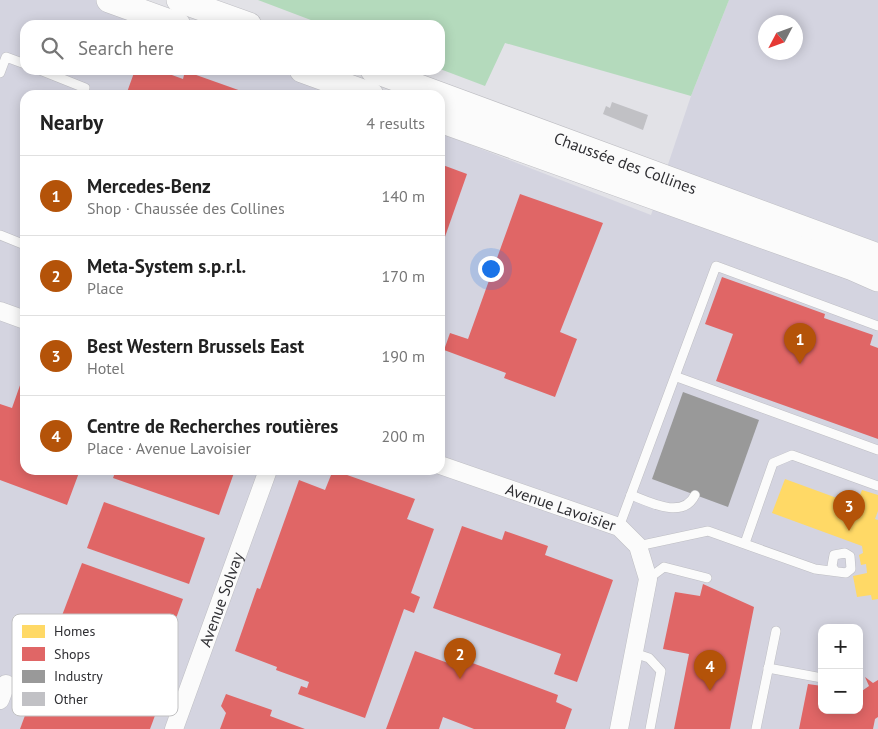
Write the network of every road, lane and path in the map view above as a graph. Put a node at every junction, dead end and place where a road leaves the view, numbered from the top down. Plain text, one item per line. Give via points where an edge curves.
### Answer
1 (109, 0) edge
2 (180, 0) edge
3 (164, 20) edge
4 (235, 20) edge
5 (2, 62) edge
6 (20, 62) edge
7 (0, 73) edge
8 (53, 75) edge
9 (316, 75) edge
10 (387, 75) edge
11 (85, 90) edge
12 (357, 90) edge
13 (427, 90) edge
14 (445, 97) edge
15 (445, 122) edge
16 (0, 235) edge
17 (20, 243) edge
18 (878, 256) edge
19 (878, 280) edge
20 (0, 311) edge
21 (20, 318) edge
22 (878, 326) edge
23 (677, 376) junction
24 (878, 450) edge
25 (445, 467) edge
26 (266, 475) edge
27 (878, 486) edge
28 (631, 495) junction
29 (695, 495) dead end
30 (618, 527) junction
31 (745, 543) junction
32 (638, 546) junction
33 (835, 571) dead end
34 (707, 578) dead end
35 (648, 579) junction
36 (776, 632) dead end
37 (634, 653) junction
38 (768, 668) junction
39 (818, 677) edge
40 (174, 729) edge
41 (619, 729) edge
42 (650, 729) edge
43 (756, 729) edge

1 - 3 main road
2 - 4 main road
5 - 6 lane via 6,57
5 - 7 lane
8 - 11 lane
9 - 12 main road
10 - 13 main road, Chaussée des Collines
14 - 18 main road, Chaussée des Collines
15 - 19 main road, Chaussée des Collines via 853,268
16 - 17 lane
20 - 21 street
22 - 23 lane via 716,266
23 - 24 lane
23 - 28 lane
25 - 30 street, Avenue Lavoisier
26 - 40 street, Avenue Solvay
27 - 31 lane via 792,455 773,463
28 - 29 lane via 677,509
28 - 30 lane
30 - 32 street, Avenue Lavoisier
31 - 32 lane via 708,531
31 - 33 lane via 815,569
32 - 35 street, Avenue Lavoisier
34 - 35 lane via 664,568
35 - 37 street, Avenue Lavoisier
36 - 38 lane
37 - 41 street, Avenue Lavoisier
37 - 42 lane via 649,658 661,671
38 - 39 lane
38 - 43 lane

